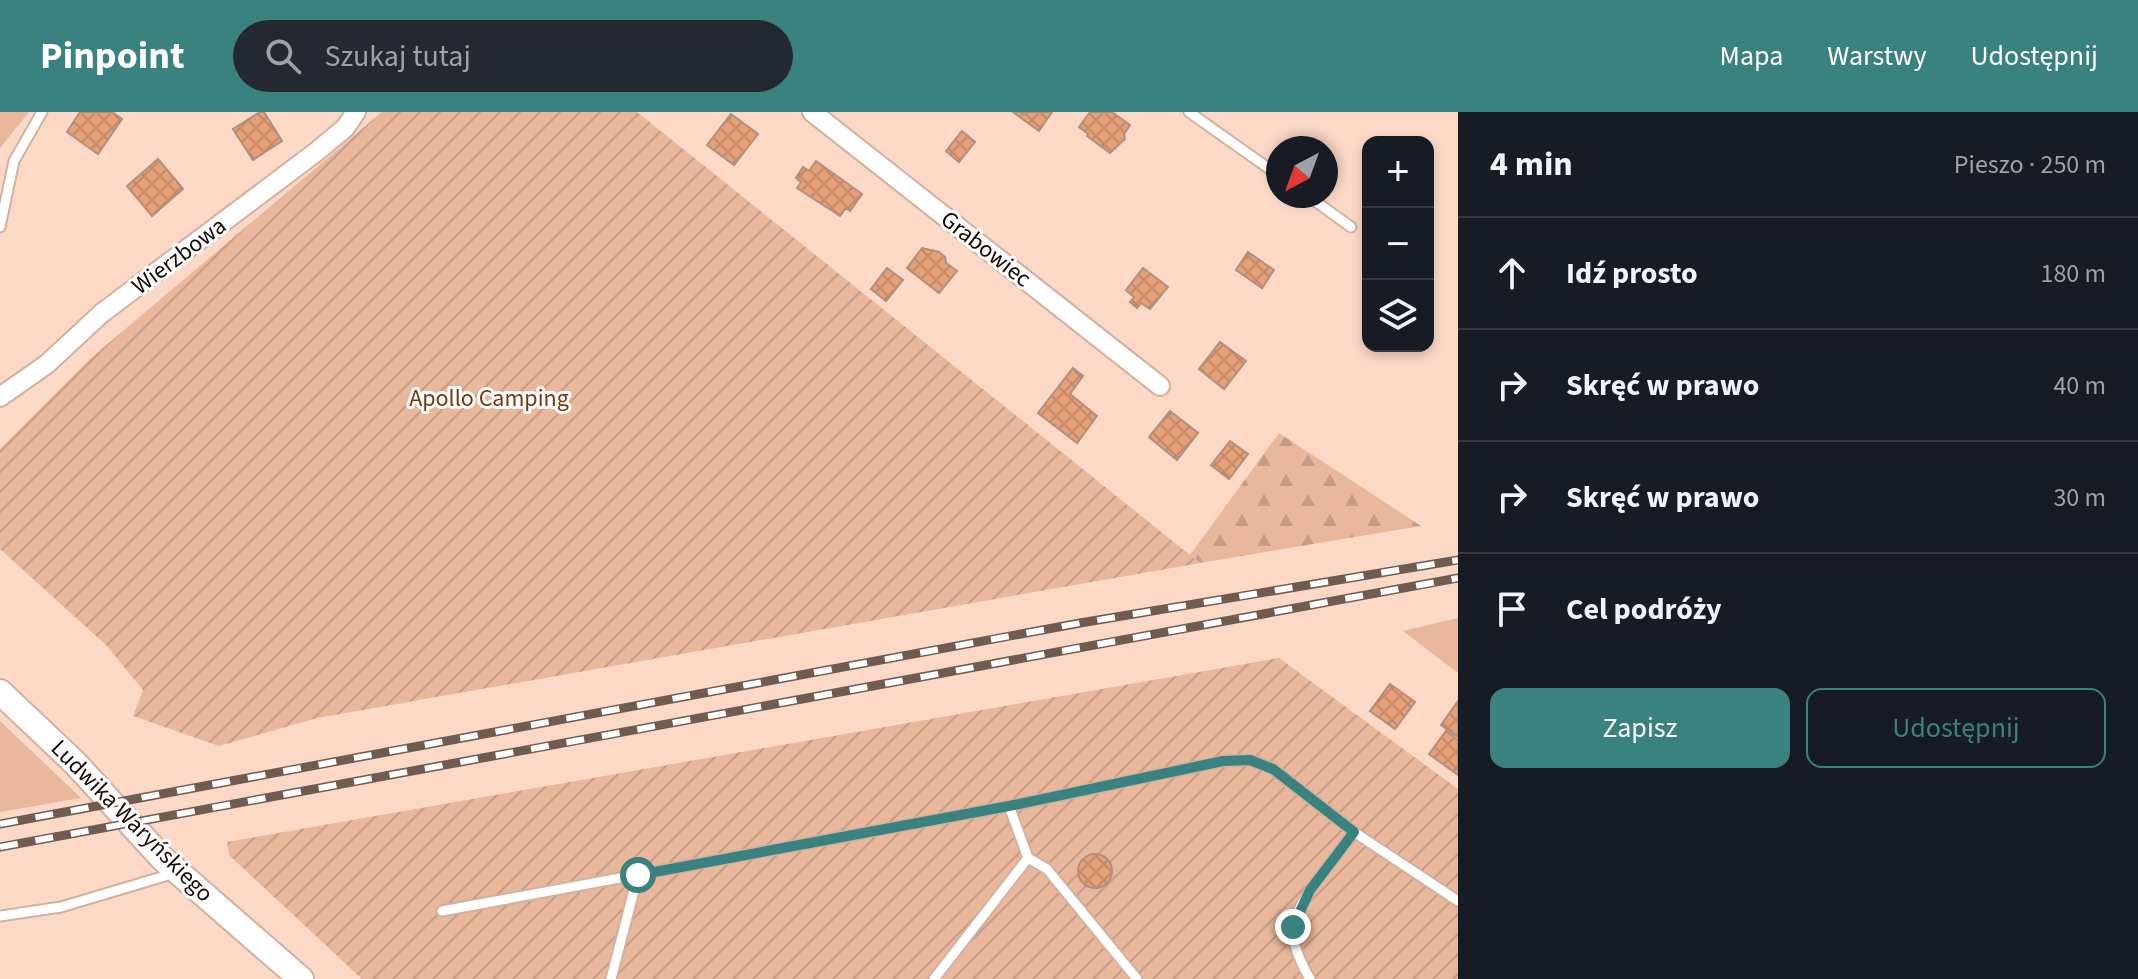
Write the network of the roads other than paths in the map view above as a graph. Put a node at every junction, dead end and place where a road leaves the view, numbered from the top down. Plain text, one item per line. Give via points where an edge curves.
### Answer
1 (42, 112) edge
2 (356, 112) edge
3 (812, 112) edge
4 (1189, 112) edge
5 (1266, 167) edge
6 (1325, 208) edge
7 (0, 227) edge
8 (1351, 227) dead end
9 (1160, 386) dead end
10 (0, 397) edge
11 (0, 692) edge
12 (1009, 806) junction
13 (1354, 832) junction
14 (1028, 858) junction
15 (177, 872) junction
16 (638, 875) junction
17 (1458, 901) edge
18 (442, 911) dead end
19 (0, 916) edge
20 (301, 979) edge
21 (611, 979) edge
22 (934, 979) edge
23 (1137, 979) edge
24 (1310, 979) edge

1 - 7 lane via 14,161
2 - 10 street, Wierzbowa via 316,152
3 - 9 street, Grabowiec
4 - 5 lane
6 - 8 lane
11 - 15 street, Ludwika Waryńskiego
12 - 13 lane via 1223,761 1250,760 1273,769
12 - 14 lane
12 - 16 lane
13 - 17 lane
13 - 24 lane via 1310,890 1293,927 1299,959
14 - 22 lane
14 - 23 lane via 1047,869
15 - 19 lane via 61,907
15 - 20 street, Ludwika Waryńskiego
16 - 18 lane
16 - 21 lane

